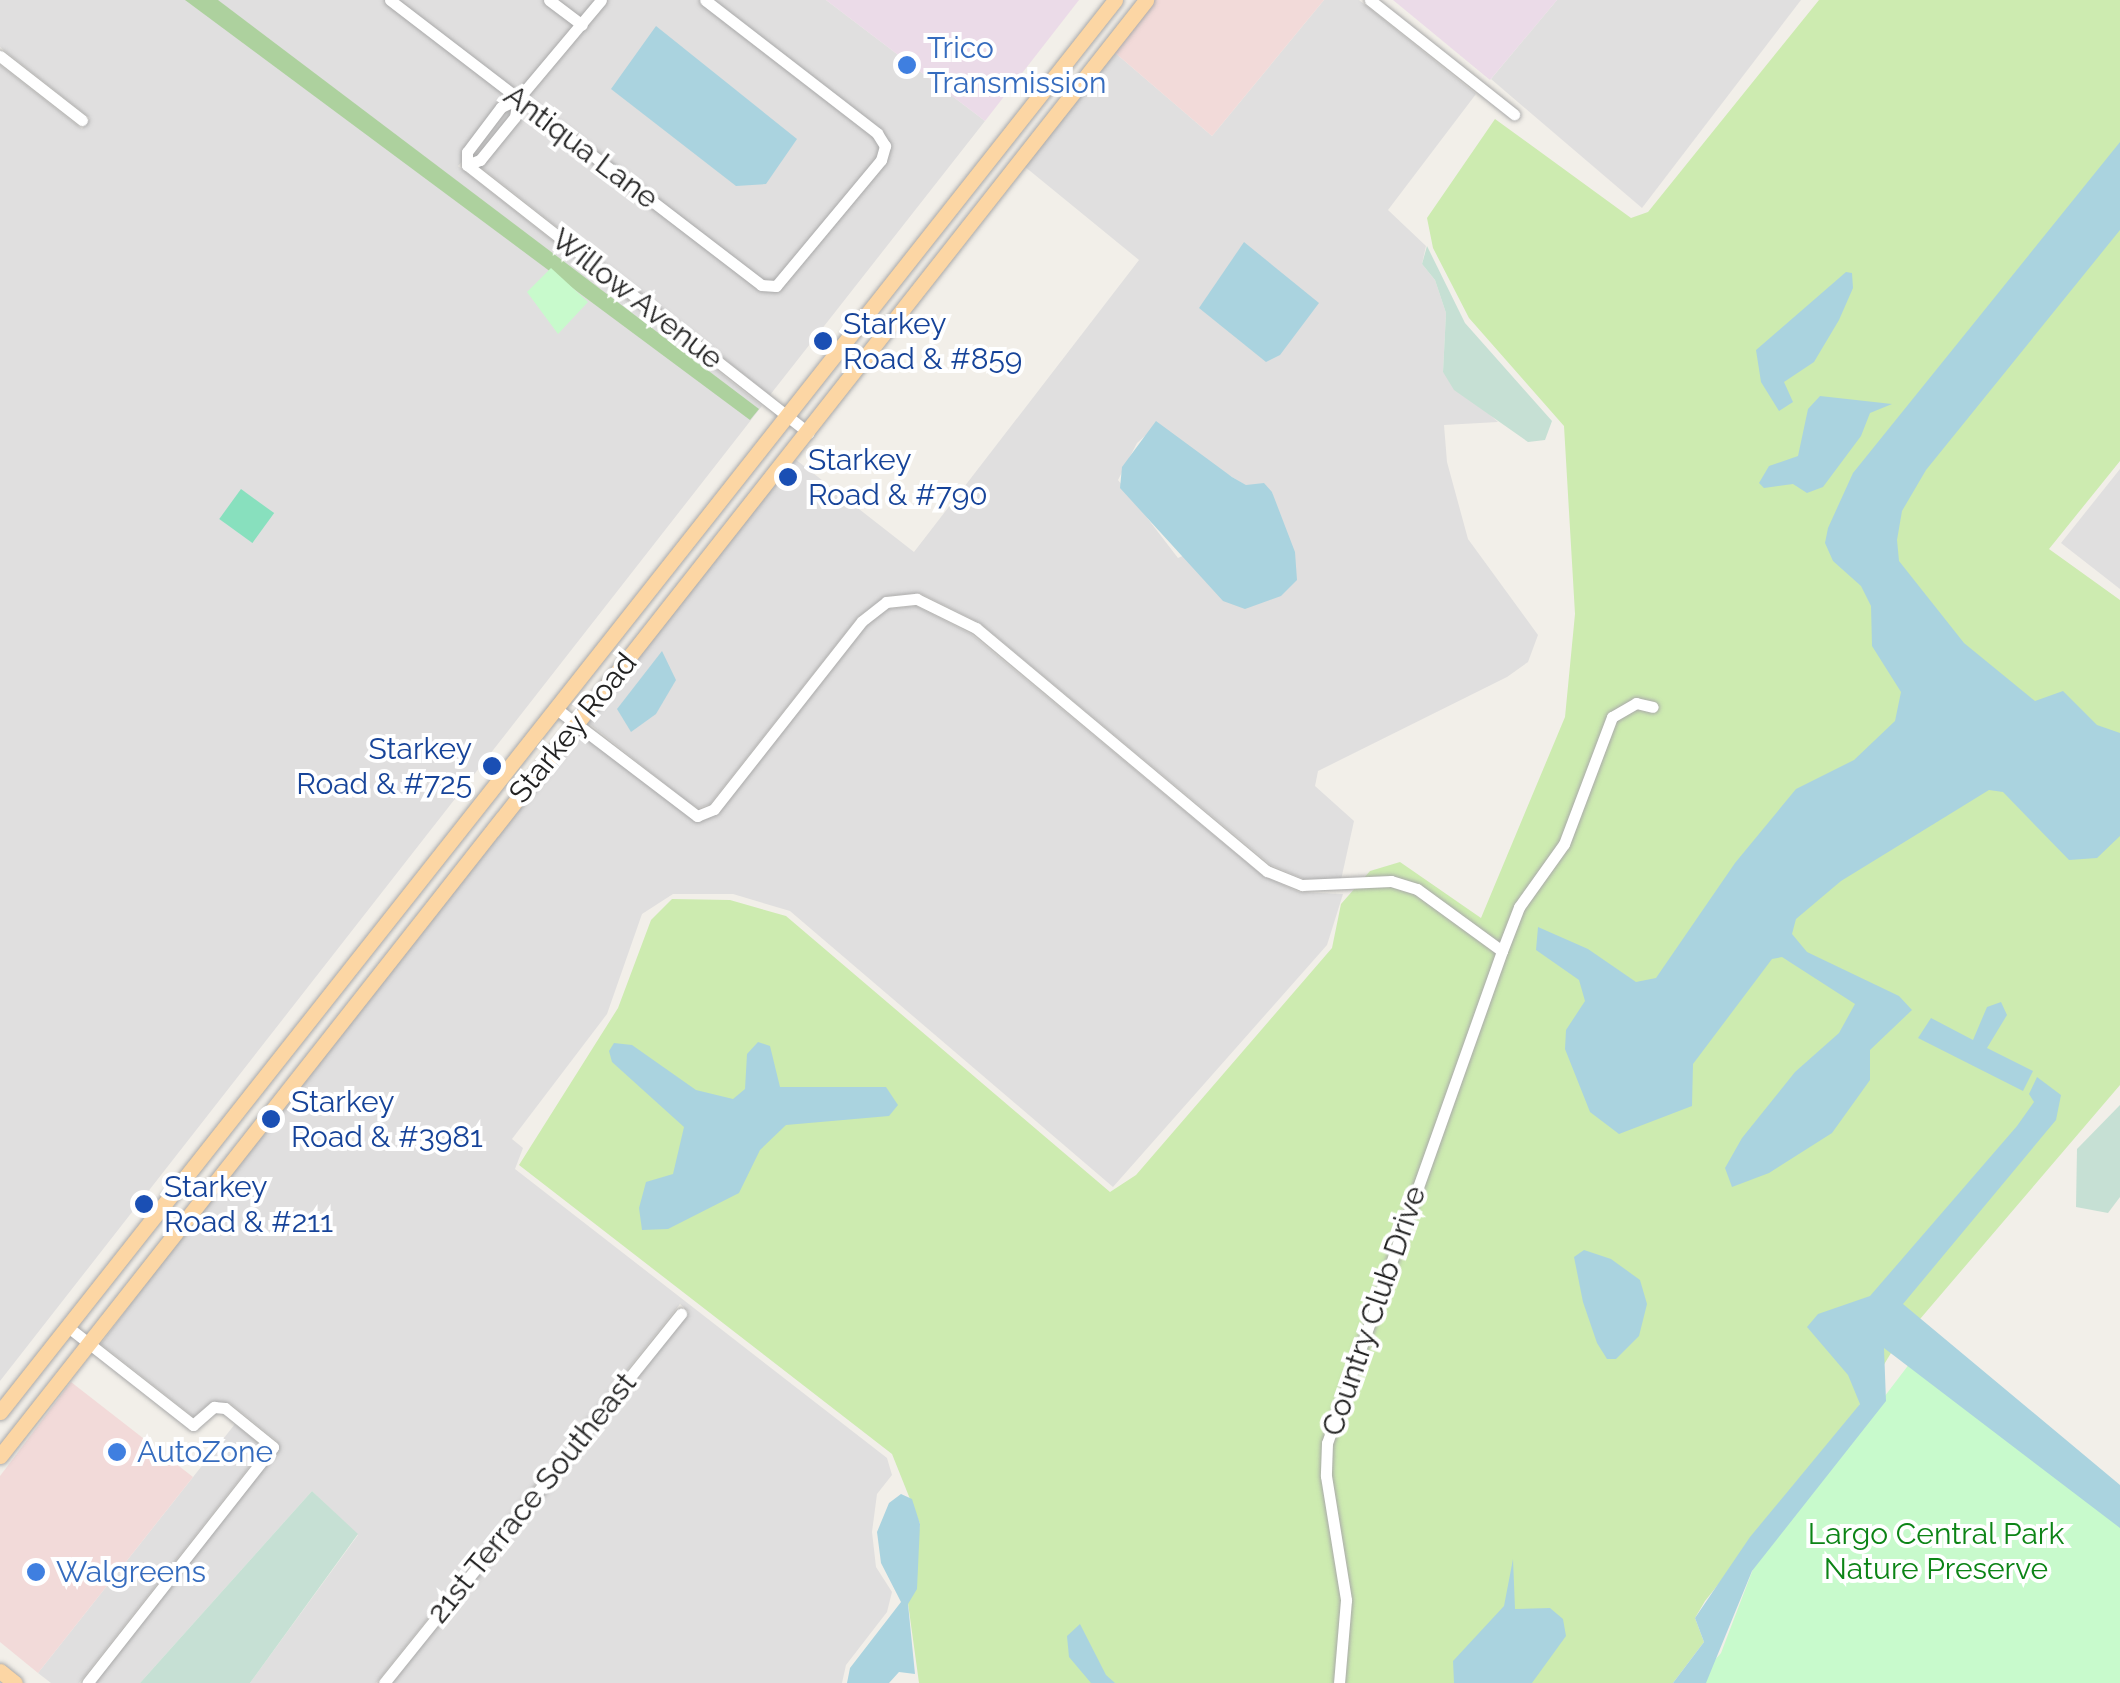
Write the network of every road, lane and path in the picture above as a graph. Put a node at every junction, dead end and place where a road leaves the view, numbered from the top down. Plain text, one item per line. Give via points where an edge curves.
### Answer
1 (390, 0) edge
2 (549, 0) edge
3 (601, 0) edge
4 (705, 0) edge
5 (1116, 0) edge
6 (1146, 0) edge
7 (1370, 0) edge
8 (582, 25) junction
9 (0, 56) edge
10 (518, 99) junction
11 (1514, 114) dead end
12 (82, 120) dead end
13 (788, 418) junction
14 (808, 432) junction
15 (1653, 706) dead end
16 (558, 710) junction
17 (576, 723) junction
18 (1502, 951) junction
19 (681, 1313) dead end
20 (68, 1327) junction
21 (88, 1343) junction
22 (0, 1412) edge
23 (0, 1456) edge
24 (0, 1671) edge
25 (15, 1683) edge
26 (87, 1683) edge
27 (384, 1683) edge
28 (1339, 1683) edge

1 - 10 street, Antiqua Lane
2 - 8 street
3 - 8 street
4 - 10 street, Antiqua Lane via 885,146 823,234 776,286 760,285
5 - 13 main road, Starkey Road
6 - 14 main road, Starkey Road
7 - 11 street
8 - 10 street
9 - 12 street
10 - 13 street, Willow Avenue via 515,117 480,160 467,164
13 - 14 street, Willow Avenue
13 - 16 main road, Starkey Road
14 - 17 main road, Starkey Road
15 - 18 street, Country Club Drive via 1636,704 1612,717 1564,844 1518,908
16 - 17 street
16 - 20 main road, Starkey Road
17 - 18 street via 697,816 714,809 862,621 886,602 918,599 976,628 1267,871 1302,886 1391,881 1417,889
17 - 21 main road, Starkey Road
18 - 28 street, Country Club Drive via 1327,1443 1346,1600
19 - 27 street, 21st Terrace Southeast
20 - 21 street
20 - 22 main road, Starkey Road
21 - 23 main road, Starkey Road
21 - 26 street via 193,1425 214,1407 225,1408 272,1446
24 - 25 main road

